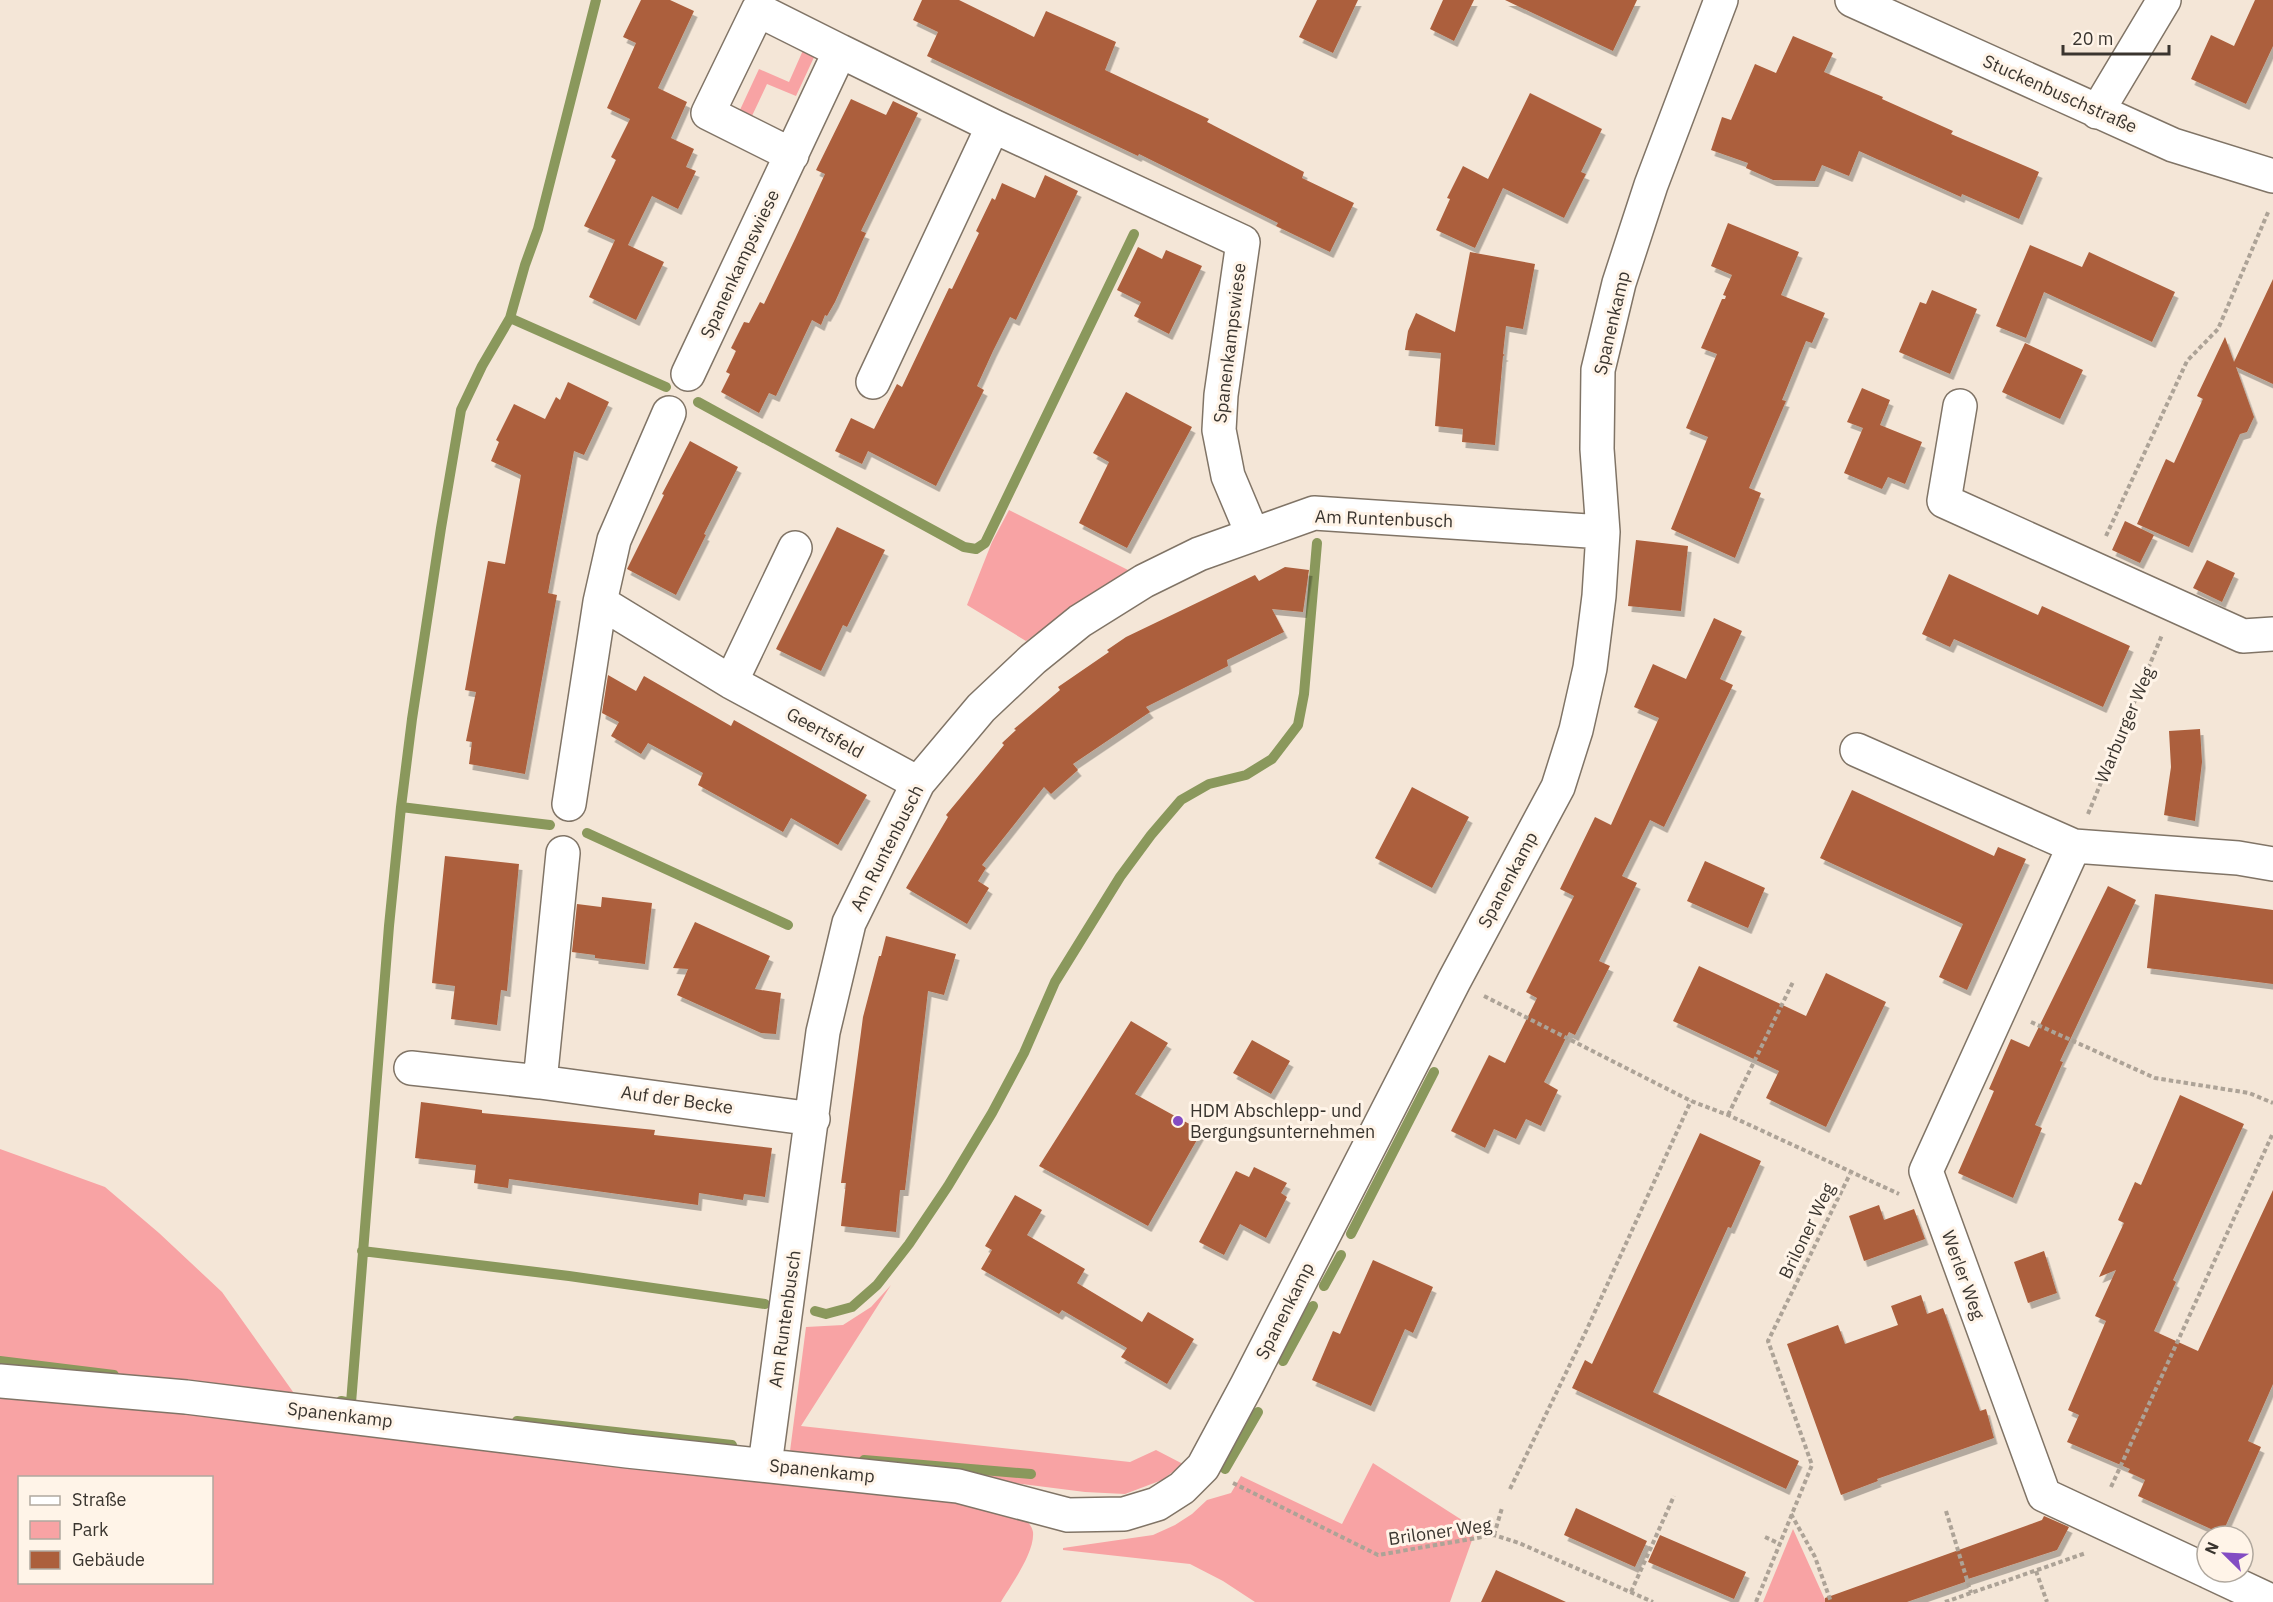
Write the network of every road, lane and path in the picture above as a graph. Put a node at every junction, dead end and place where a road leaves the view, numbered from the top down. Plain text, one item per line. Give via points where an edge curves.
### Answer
1 (1721, 0) edge
2 (1852, 0) edge
3 (2163, 0) edge
4 (747, 5) edge
5 (840, 51) junction
6 (2097, 112) junction
7 (993, 126) junction
8 (792, 155) junction
9 (2273, 176) edge
10 (2273, 199) edge
11 (688, 374) dead end
12 (873, 382) dead end
13 (1960, 405) dead end
14 (669, 412) dead end
15 (1603, 532) junction
16 (1252, 533) junction
17 (795, 548) dead end
18 (2092, 567) junction
19 (600, 602) junction
20 (2174, 603) junction
21 (2273, 634) edge
22 (731, 682) junction
23 (1857, 750) dead end
24 (918, 783) junction
25 (568, 804) dead end
26 (2073, 846) junction
27 (563, 853) dead end
28 (2273, 864) edge
29 (1454, 981) junction
30 (1793, 982) dead end
31 (2000, 1006) junction
32 (411, 1068) dead end
33 (540, 1082) junction
34 (1691, 1101) junction
35 (2273, 1103) edge
36 (1728, 1115) junction
37 (813, 1119) junction
38 (2273, 1133) edge
39 (1850, 1174) junction
40 (1932, 1192) junction
41 (0, 1381) edge
42 (752, 1463) junction
43 (1203, 1467) junction
44 (1510, 1489) dead end
45 (1674, 1496) dead end
46 (1502, 1508) dead end
47 (1946, 1511) dead end
48 (1791, 1514) junction
49 (2096, 1518) junction
50 (1494, 1535) junction
51 (1765, 1537) dead end
52 (2133, 1537) junction
53 (1780, 1544) junction
54 (2079, 1556) junction
55 (2195, 1566) edge
56 (2036, 1571) junction
57 (2234, 1584) edge
58 (1631, 1592) junction
59 (1971, 1593) junction
60 (1653, 1602) edge
61 (1756, 1602) edge
62 (1831, 1602) edge
63 (1945, 1602) edge
64 (2047, 1602) edge
65 (2273, 1602) edge

1 - 15 street, Spanenkamp via 1651,185 1619,283 1599,370 1597,449
2 - 6 street, Stuckenbuschstraße
3 - 6 street
4 - 5 street, Spanenkampswiese
4 - 8 street, Spanenkampswiese via 708,113
5 - 7 street, Spanenkampswiese
5 - 8 street, Spanenkampswiese
6 - 9 street, Stuckenbuschstraße via 2173,145
7 - 12 street
7 - 16 street, Spanenkampswiese via 1243,242 1219,430 1228,476
8 - 11 street, Spanenkampswiese
10 - 18 path via 2218,329 2187,361
13 - 18 street via 1944,501
14 - 19 street via 614,540
15 - 16 street, Am Runtenbusch via 1314,513
15 - 29 street, Spanenkamp via 1590,668 1576,730 1557,787
16 - 24 street, Am Runtenbusch via 1144,581 1080,621 1033,658 981,708
17 - 22 street
18 - 20 street
19 - 22 street, Geertsfeld
19 - 25 street
20 - 21 street via 2243,636
20 - 26 path, Warburger Weg
22 - 24 street, Geertsfeld
23 - 26 street
24 - 37 street, Am Runtenbusch via 849,923 823,1032
26 - 28 street
26 - 31 street, Werler Weg
27 - 33 street
29 - 34 path, Briloner Weg
29 - 43 street, Spanenkamp
30 - 36 path
31 - 35 path via 2155,1078 2249,1093
31 - 40 street, Werler Weg via 1926,1171
32 - 33 street, Auf der Becke
33 - 37 street, Auf der Becke
34 - 36 path, Briloner Weg
34 - 44 path
36 - 39 path, Briloner Weg
37 - 42 street, Am Runtenbusch
38 - 49 path
39 - 40 path, Briloner Weg via 1896,1195
39 - 48 path, Briloner Weg via 1768,1341 1812,1465
40 - 49 street, Werler Weg via 2044,1495
41 - 42 street, Spanenkamp via 186,1397
42 - 43 street, Spanenkamp via 958,1486 1068,1515 1091,1516 1124,1514 1157,1504 1182,1488
43 - 50 path, Briloner Weg via 1378,1555
45 - 58 path
46 - 50 path
47 - 59 path
48 - 53 path, Briloner Weg
48 - 62 path via 1815,1557
49 - 52 street, Werler Weg
49 - 54 path
50 - 58 path, Briloner Weg
51 - 53 path
52 - 54 path
52 - 55 street, Werler Weg
53 - 61 path, Briloner Weg
54 - 56 path
56 - 59 path
56 - 64 path
57 - 65 street, Werler Weg
58 - 60 path, Briloner Weg
59 - 63 path

